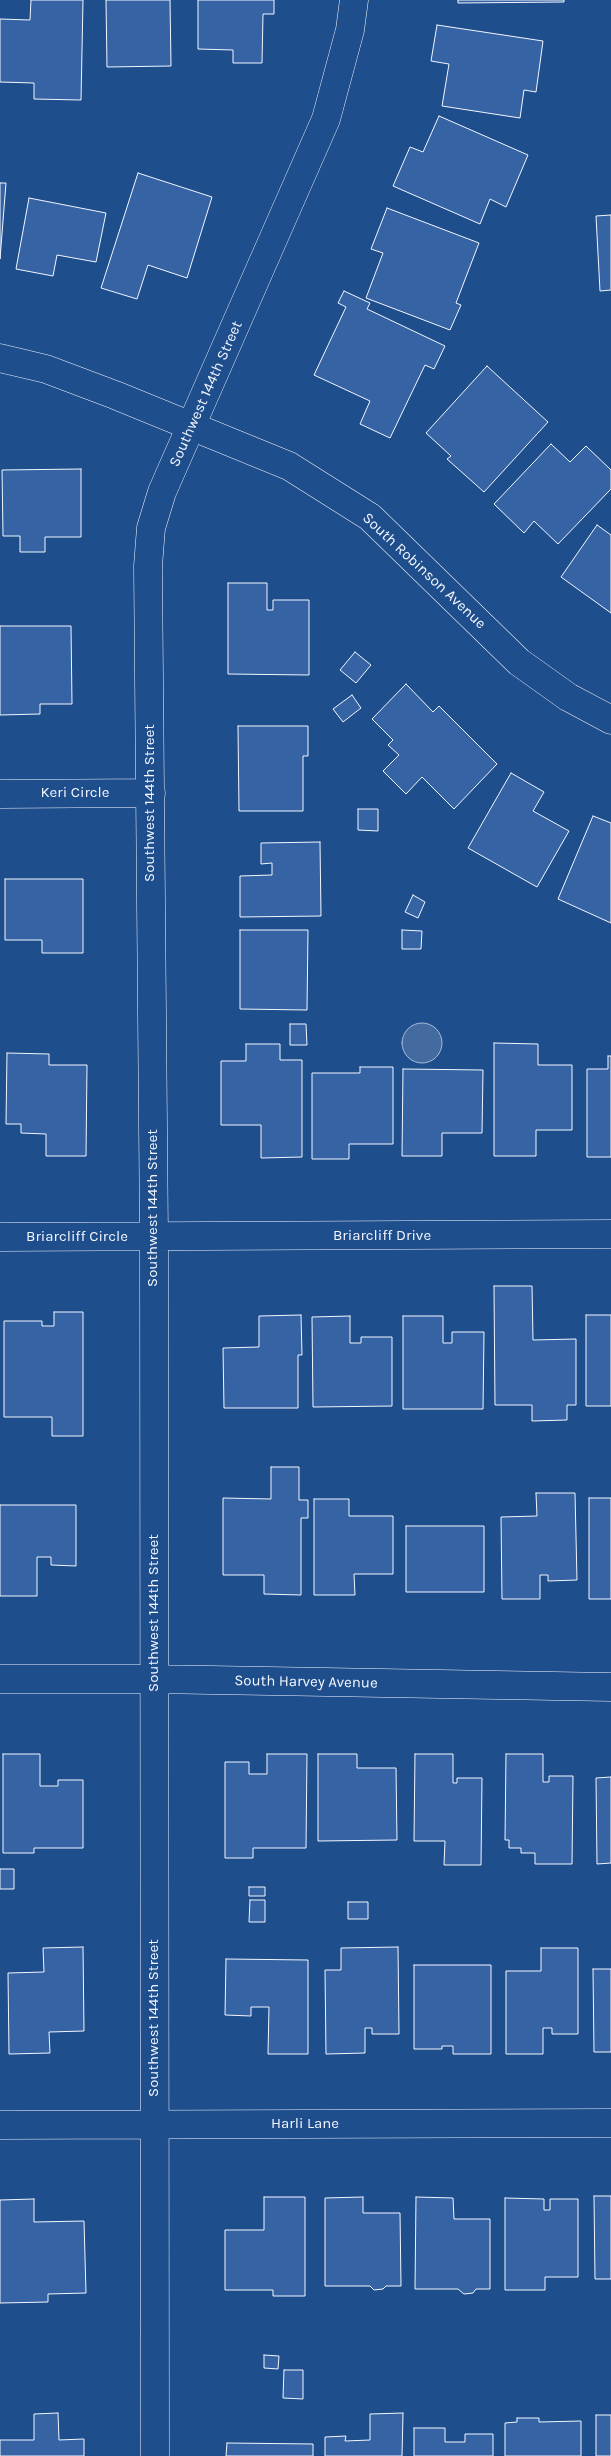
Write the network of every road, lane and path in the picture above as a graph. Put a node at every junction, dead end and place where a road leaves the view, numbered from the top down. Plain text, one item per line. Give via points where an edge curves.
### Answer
1 (354, 0) edge
2 (0, 358) edge
3 (192, 425) junction
4 (611, 720) edge
5 (150, 793) junction
6 (0, 794) edge
7 (611, 1234) edge
8 (0, 1237) edge
9 (154, 1237) junction
10 (154, 1679) junction
11 (0, 1680) edge
12 (611, 1687) edge
13 (611, 2123) edge
14 (154, 2124) junction
15 (0, 2125) edge
16 (155, 2456) edge

1 - 3 street, Southwest 144th Street via 350,30 326,119
2 - 3 street, South Robinson Avenue via 46,369
3 - 4 street, South Robinson Avenue via 289,466 370,518 519,662 568,697
3 - 5 street, Southwest 144th Street via 162,492 151,528 148,566
5 - 6 street, Keri Circle
5 - 9 street, Southwest 144th Street
7 - 9 street, Briarcliff Drive
8 - 9 street, Briarcliff Circle
9 - 10 street, Southwest 144th Street
10 - 11 street, South Harvey Avenue
10 - 12 street, South Harvey Avenue
10 - 14 street, Southwest 144th Street
13 - 14 street, Harli Lane
14 - 15 street, Harli Lane
14 - 16 street, Southwest 144th Street

